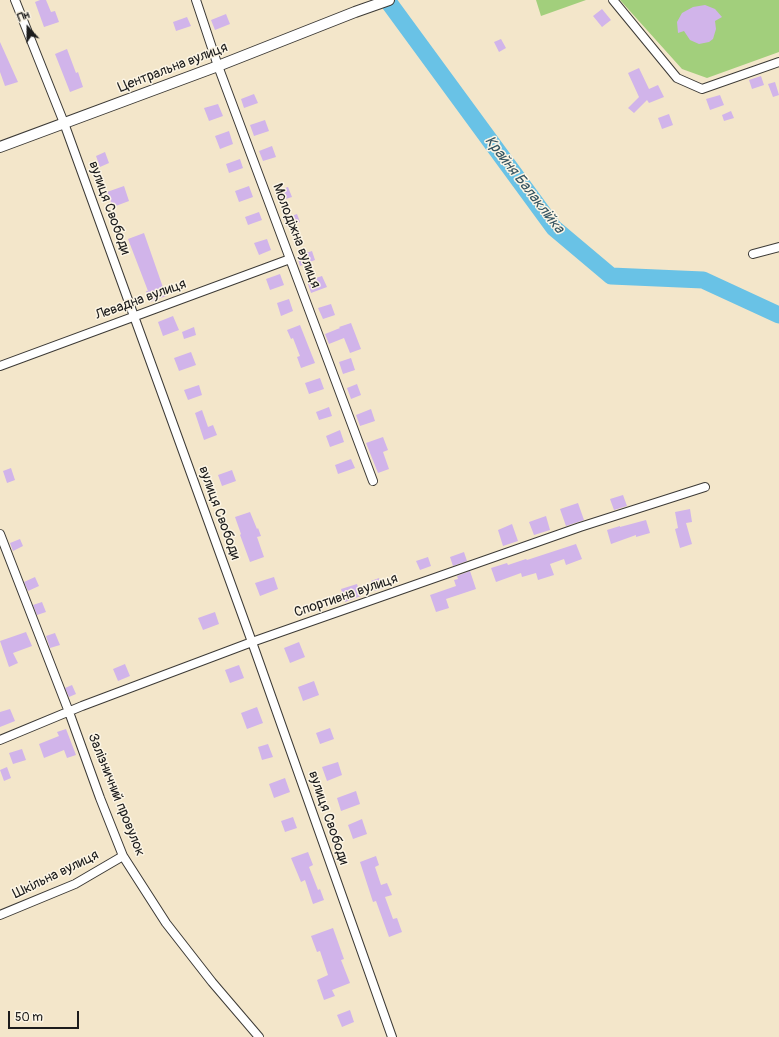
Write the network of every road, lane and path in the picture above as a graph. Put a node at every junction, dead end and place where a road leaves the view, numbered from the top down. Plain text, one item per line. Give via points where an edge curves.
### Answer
1 (15, 0) edge
2 (196, 0) edge
3 (389, 0) edge
4 (613, 0) edge
5 (779, 62) edge
6 (218, 66) junction
7 (64, 123) junction
8 (0, 147) edge
9 (779, 247) edge
10 (753, 254) dead end
11 (290, 259) junction
12 (134, 316) junction
13 (0, 366) edge
14 (373, 481) dead end
15 (704, 487) dead end
16 (0, 534) edge
17 (252, 642) junction
18 (69, 712) junction
19 (0, 740) edge
20 (123, 856) junction
21 (0, 915) edge
22 (258, 1037) edge
23 (392, 1037) edge

1 - 7 street, вулиця Свободи
2 - 6 street, Молодіжна вулиця
3 - 6 street, Центральна вулиця
4 - 5 street via 677,78 702,89
6 - 7 street, Центральна вулиця
6 - 11 street, Молодіжна вулиця
7 - 8 street, Центральна вулиця
7 - 12 street, вулиця Свободи
9 - 10 street
11 - 12 street, Левадна вулиця
11 - 14 street, Молодіжна вулиця
12 - 13 street, Левадна вулиця
12 - 17 street, вулиця Свободи
15 - 17 street, Спортивна вулиця via 580,527
16 - 18 street, Залізничний провулок
17 - 18 street, Спортивна вулиця
17 - 23 street, вулиця Свободи
18 - 19 street, Спортивна вулиця
18 - 20 street, Залізничний провулок
20 - 21 street, Шкільна вулиця via 75,884
20 - 22 street, Залізничний провулок via 166,923

